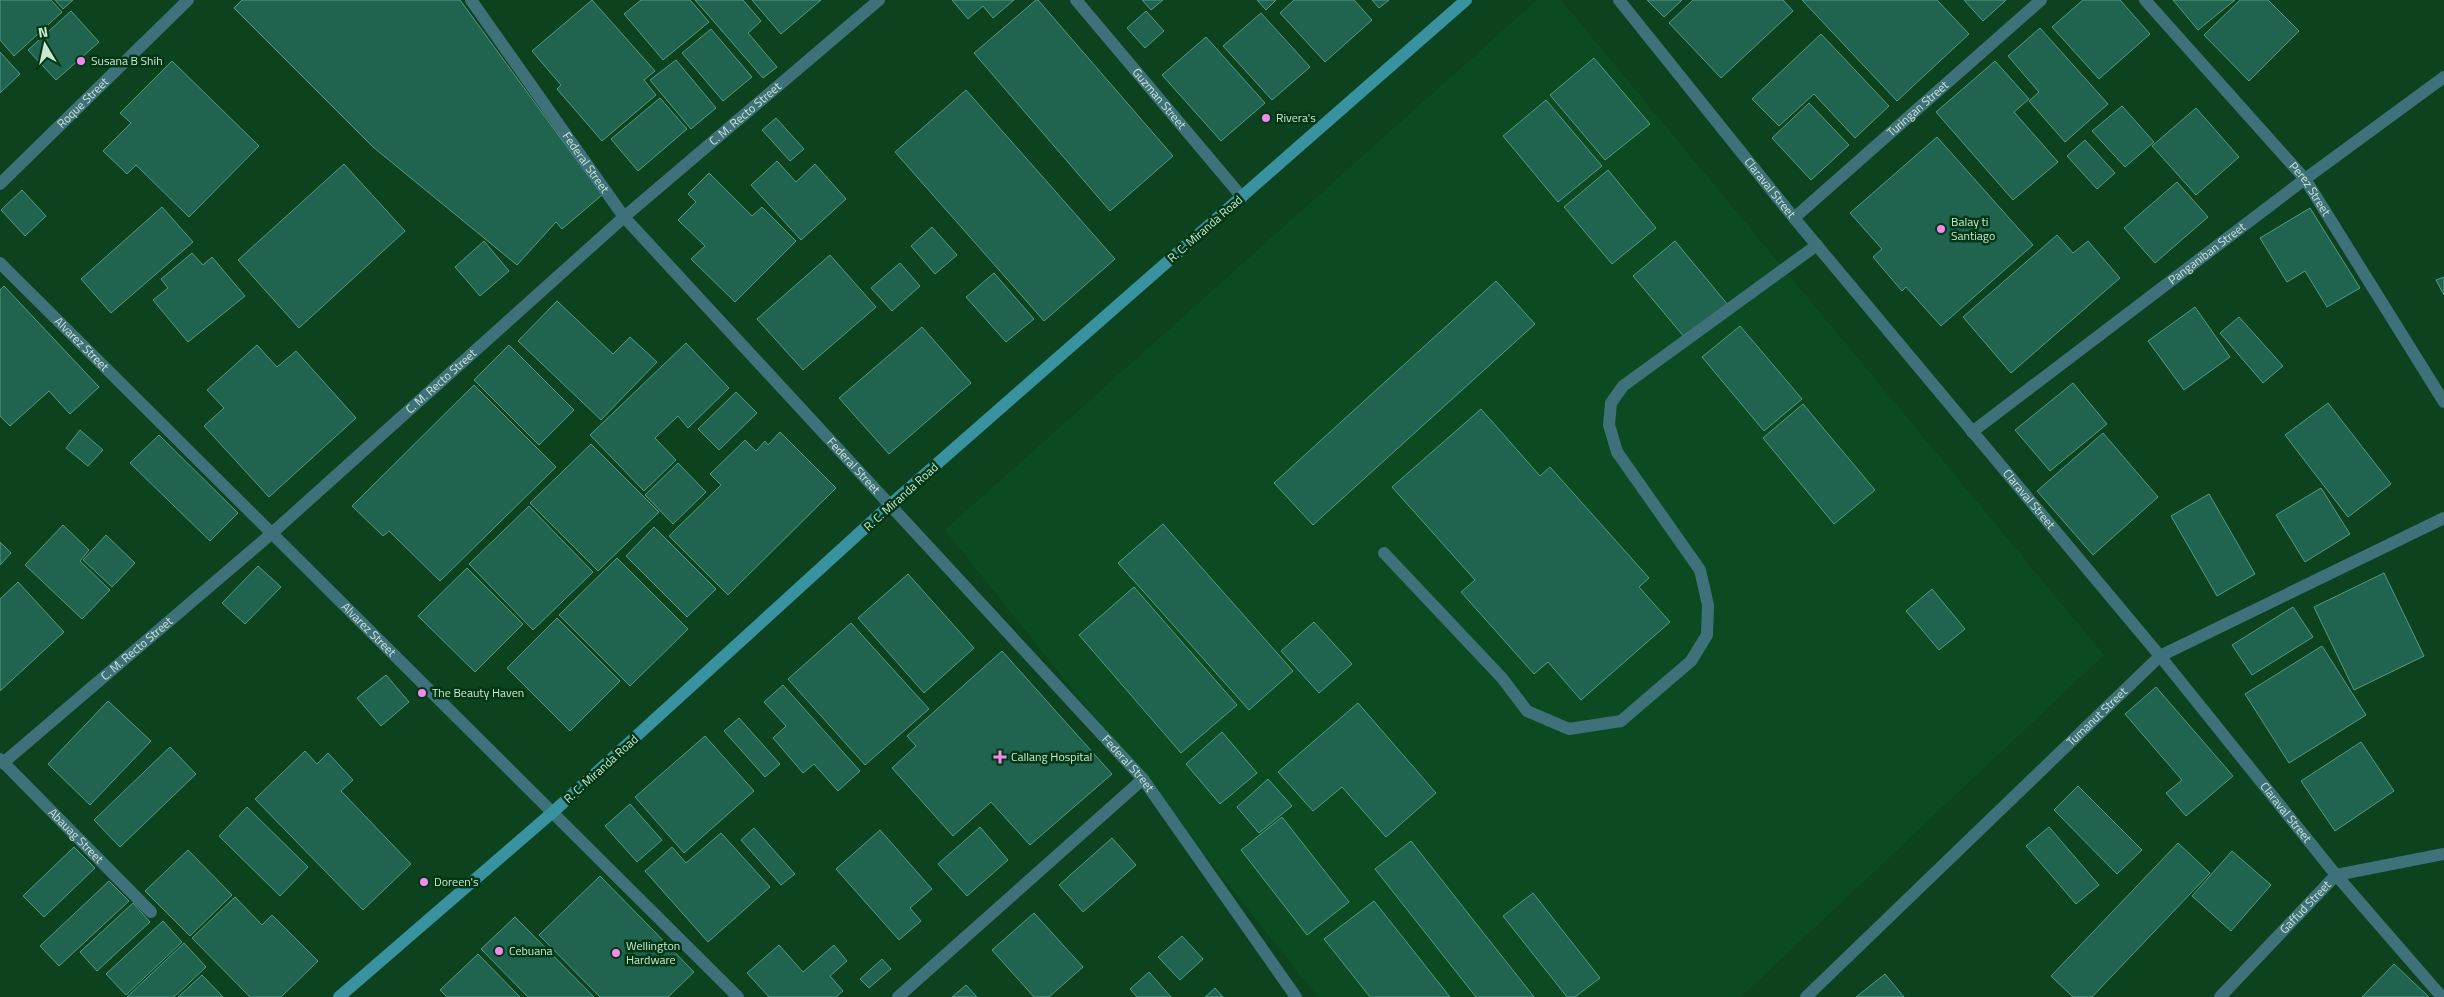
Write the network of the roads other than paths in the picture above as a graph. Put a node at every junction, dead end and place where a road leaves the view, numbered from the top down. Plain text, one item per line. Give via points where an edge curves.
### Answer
1 (188, 0) edge
2 (471, 0) edge
3 (878, 0) edge
4 (1076, 0) edge
5 (1466, 0) edge
6 (1619, 0) edge
7 (2041, 0) edge
8 (2145, 0) edge
9 (2444, 77) edge
10 (2, 178) edge
11 (2305, 179) junction
12 (1242, 197) junction
13 (624, 217) junction
14 (1794, 218) junction
15 (1817, 244) junction
16 (0, 263) edge
17 (2444, 402) edge
18 (1972, 432) junction
19 (890, 506) junction
20 (2444, 518) edge
21 (271, 534) junction
22 (1384, 553) dead end
23 (2160, 656) junction
24 (2, 761) edge
25 (1143, 779) junction
26 (553, 812) junction
27 (2444, 854) edge
28 (2336, 875) junction
29 (151, 912) dead end
30 (339, 997) edge
31 (738, 997) edge
32 (898, 997) edge
33 (1296, 997) edge
34 (1806, 997) edge
35 (2220, 997) edge
36 (2442, 997) edge

1 - 10 street, Roque Street
2 - 13 street, Federal Street
3 - 13 street, C. M. Recto Street
4 - 12 street, Guzman Street
5 - 12 main road, R. C. Miranda Road
6 - 14 street, Claraval Street
7 - 14 street, Turingan Street
8 - 11 street, Perez Street
9 - 11 street, Panganiban Street
11 - 17 street, Perez Street
11 - 18 street, Panganiban Street
12 - 19 main road, R. C. Miranda Road
13 - 19 street, Federal Street
13 - 21 street, C. M. Recto Street
14 - 15 street, Claraval Street
15 - 18 street, Claraval Street
15 - 22 street via 1623,386 1611,403 1609,425 1617,452 1700,570 1708,605 1707,635 1691,661 1621,721 1569,729 1527,710 1502,678
16 - 21 street, Alvarez Street
18 - 23 street, Claraval Street
19 - 25 street, Federal Street
19 - 26 main road, R. C. Miranda Road
20 - 23 street, Tumanut Street
21 - 24 street, C. M. Recto Street
21 - 26 street, Alvarez Street
23 - 28 street, Claraval Street
23 - 34 street, Tumanut Street
24 - 29 street, Abauag Street
25 - 32 street
25 - 33 street, Federal Street
26 - 30 main road, R. C. Miranda Road
26 - 31 street, Alvarez Street
27 - 28 street, Gaffud Street
28 - 35 street, Gaffud Street
28 - 36 street, Claraval Street

